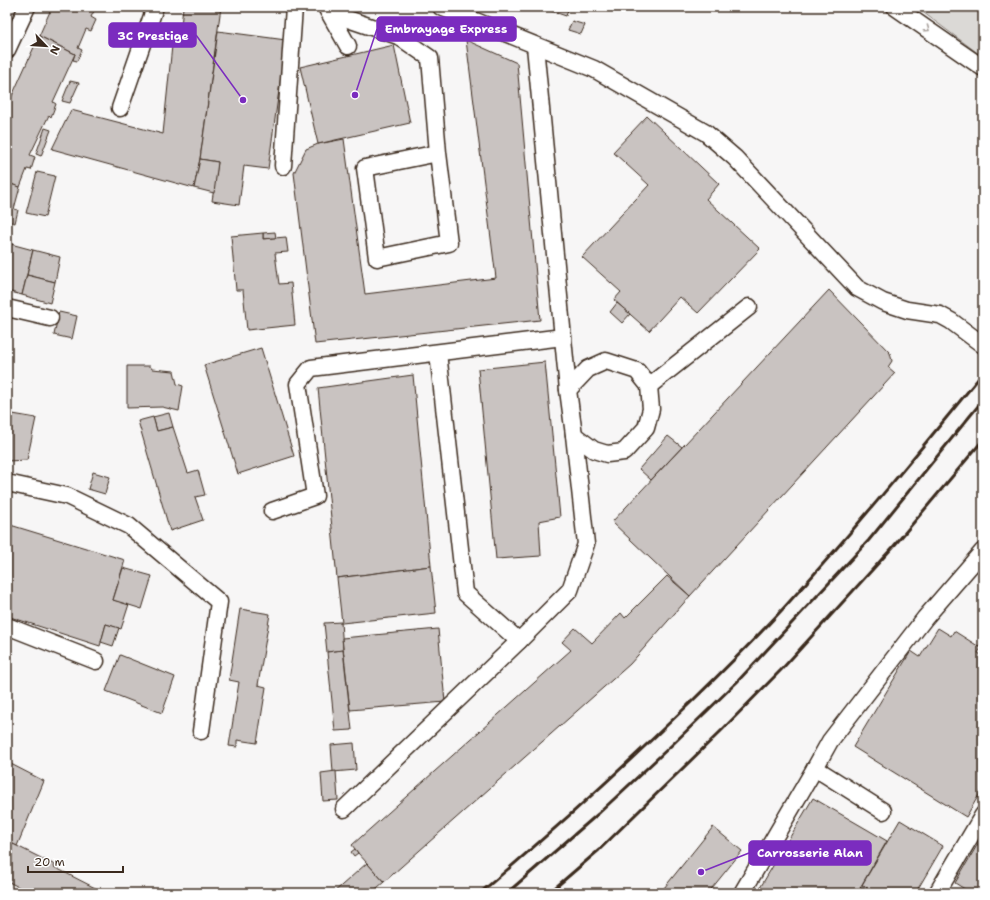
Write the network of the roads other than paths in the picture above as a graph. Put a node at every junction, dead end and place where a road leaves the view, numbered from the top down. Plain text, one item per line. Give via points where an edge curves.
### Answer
1 (27, 7) edge
2 (155, 7) edge
3 (294, 7) edge
4 (441, 7) edge
5 (895, 7) edge
6 (328, 10) edge
7 (348, 46) dead end
8 (535, 46) junction
9 (7, 50) edge
10 (983, 68) edge
11 (120, 108) dead end
12 (438, 153) junction
13 (283, 166) dead end
14 (749, 307) dead end
15 (7, 308) edge
16 (50, 318) dead end
17 (562, 337) junction
18 (983, 345) edge
19 (438, 353) junction
20 (649, 386) junction
21 (568, 390) junction
22 (574, 435) junction
23 (7, 483) edge
24 (272, 512) dead end
25 (983, 551) edge
26 (7, 626) edge
27 (519, 641) junction
28 (96, 661) dead end
29 (201, 731) dead end
30 (815, 768) junction
31 (344, 809) dead end
32 (883, 811) dead end
33 (983, 815) edge
34 (742, 893) edge
35 (937, 893) edge

1 - 9 lane
2 - 11 lane
3 - 13 lane
4 - 8 lane
5 -> 10 lane
6 - 7 lane
6 - 12 lane via 398,36 430,58
8 - 17 lane
8 - 18 lane via 594,69 706,133 735,158 857,288 882,302 907,310 940,314
12 - 12 lane via 449,242 377,258 365,168
14 - 20 lane
15 - 16 lane
17 - 19 lane
17 - 21 lane
19 - 24 lane via 311,368 298,384 315,496
19 - 27 lane via 465,593
20 - 21 lane via 637,371 606,361 588,370
20 - 22 lane via 651,409 646,428 624,452 607,454 594,450
21 - 22 lane
22 - 27 lane via 586,544 570,590
23 - 29 lane via 67,496 129,526 219,602
25 - 30 lane via 925,618 830,740
26 - 28 lane
27 - 31 lane
30 - 32 lane
30 - 34 lane
33 - 35 lane

